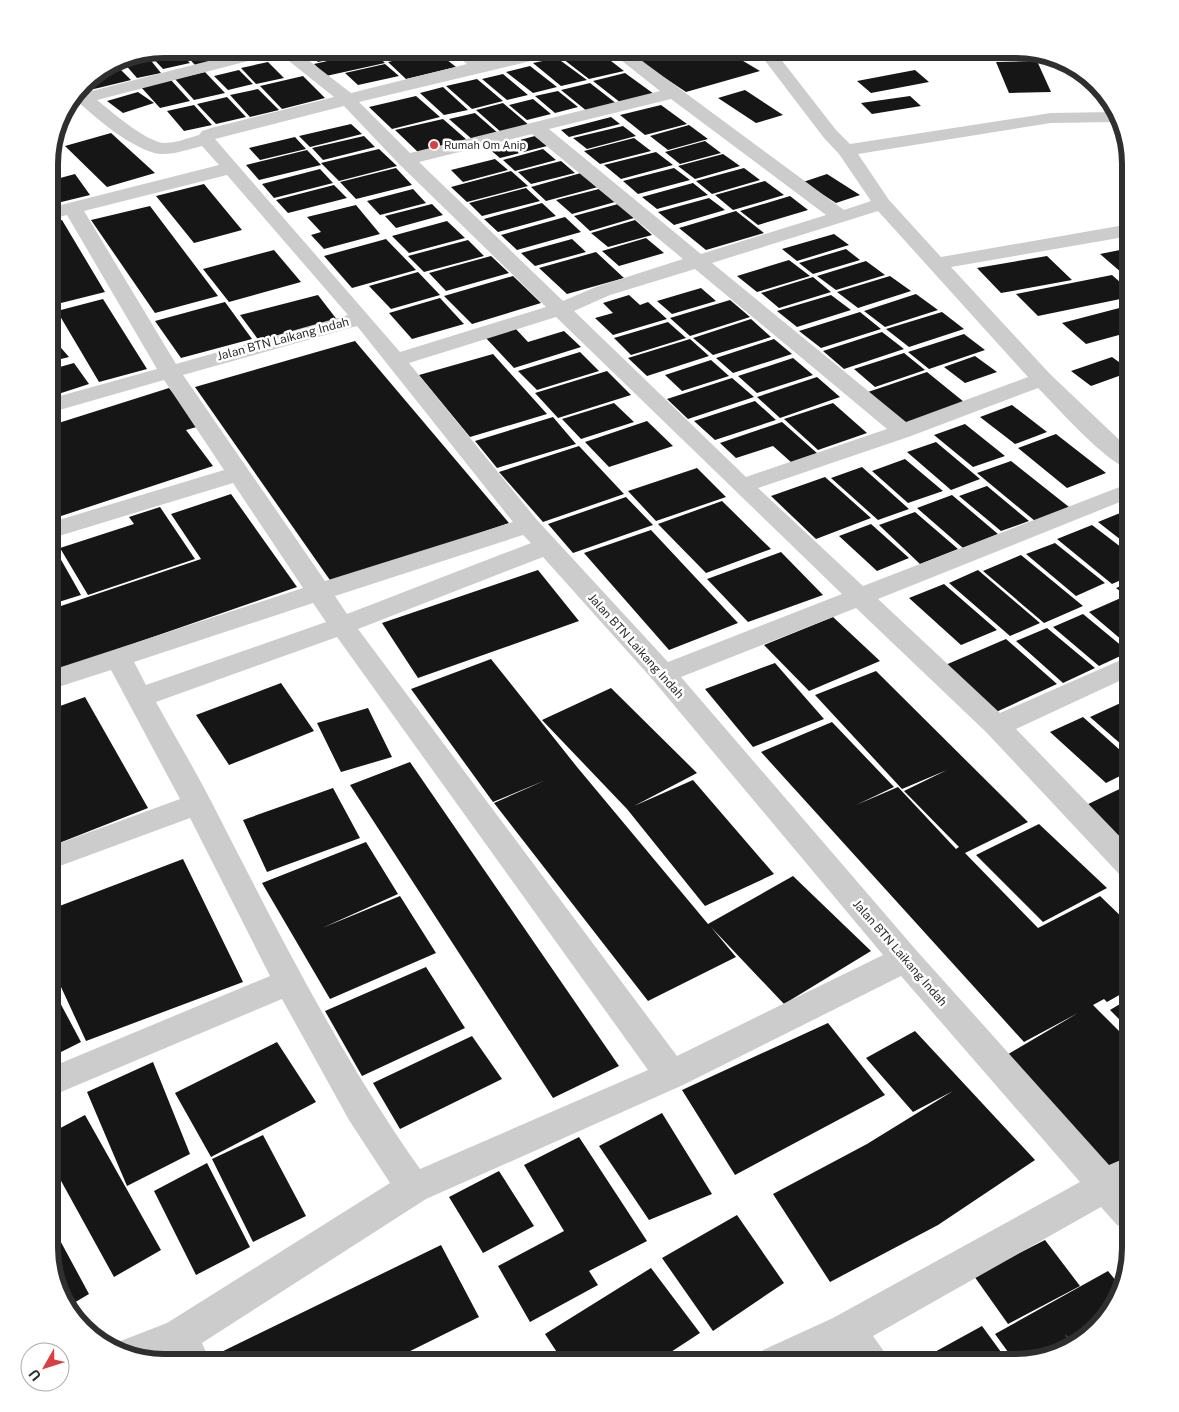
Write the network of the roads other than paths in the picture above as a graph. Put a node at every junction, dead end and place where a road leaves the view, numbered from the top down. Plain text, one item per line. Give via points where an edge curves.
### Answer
1 (236, 58) edge
2 (295, 58) edge
3 (469, 58) edge
4 (517, 58) edge
5 (627, 58) edge
6 (771, 58) edge
7 (480, 66) junction
8 (672, 93) junction
9 (84, 94) edge
10 (82, 96) edge
11 (347, 99) junction
12 (1111, 117) edge
13 (535, 127) junction
14 (206, 139) junction
15 (846, 150) junction
16 (406, 160) junction
17 (231, 168) junction
18 (882, 204) junction
19 (61, 212) edge
20 (841, 217) junction
21 (1122, 231) edge
22 (699, 261) junction
23 (936, 264) junction
24 (561, 309) junction
25 (362, 318) junction
26 (396, 360) junction
27 (169, 371) junction
28 (1042, 379) junction
29 (58, 403) edge
30 (903, 431) junction
31 (1122, 455) edge
32 (238, 473) junction
33 (742, 486) junction
34 (1122, 493) edge
35 (528, 525) junction
36 (58, 528) edge
37 (547, 546) junction
38 (319, 591) junction
39 (860, 596) junction
40 (342, 626) junction
41 (118, 658) junction
42 (1122, 669) edge
43 (663, 674) junction
44 (58, 679) edge
45 (139, 698) junction
46 (996, 726) junction
47 (198, 804) junction
48 (58, 856) edge
49 (1122, 858) edge
50 (905, 959) junction
51 (289, 982) junction
52 (671, 1075) junction
53 (58, 1079) edge
54 (1118, 1179) edge
55 (413, 1188) junction
56 (846, 1331) junction
57 (186, 1350) edge
58 (153, 1353) edge
59 (796, 1354) edge
60 (863, 1354) edge

1 - 9 street
2 - 11 street
3 - 7 street
4 - 7 street
5 - 8 street
6 - 15 street
7 - 11 street
8 - 13 street
8 - 20 street
10 - 14 street via 153,146 163,148
11 - 14 street via 217,132
11 - 16 street
12 - 15 street via 1051,118
13 - 16 street
13 - 22 street
14 - 17 street
15 - 18 street
16 - 24 street
17 - 19 street
17 - 25 street
18 - 20 street
18 - 23 street
19 - 27 street
20 - 22 street
21 - 23 street
22 - 24 street via 603,291
22 - 30 street
23 - 28 street
24 - 26 street
24 - 33 street
25 - 26 street, Jalan BTN Laikang Indah
25 - 27 street, Jalan BTN Laikang Indah
26 - 35 street, Jalan BTN Laikang Indah
27 - 29 street, Jalan BTN Laikang Indah
27 - 32 street
28 - 30 street
28 - 31 street
30 - 33 street
32 - 36 street
32 - 38 street
33 - 39 street
34 - 39 street
35 - 37 street, Jalan BTN Laikang Indah
35 - 38 street
37 - 40 street
37 - 43 street, Jalan BTN Laikang Indah
38 - 40 street
38 - 41 street
39 - 43 street
39 - 46 street
40 - 45 street
40 - 52 street
41 - 44 street
41 - 45 street
42 - 46 street
43 - 50 street, Jalan BTN Laikang Indah
45 - 47 street
46 - 49 street
47 - 48 street
47 - 51 street
50 - 52 street
50 - 54 street, Jalan BTN Laikang Indah
51 - 53 street
51 - 55 street via 380,1142
52 - 55 street
54 - 56 street
55 - 57 street
56 - 59 street
56 - 60 street
57 - 58 street

